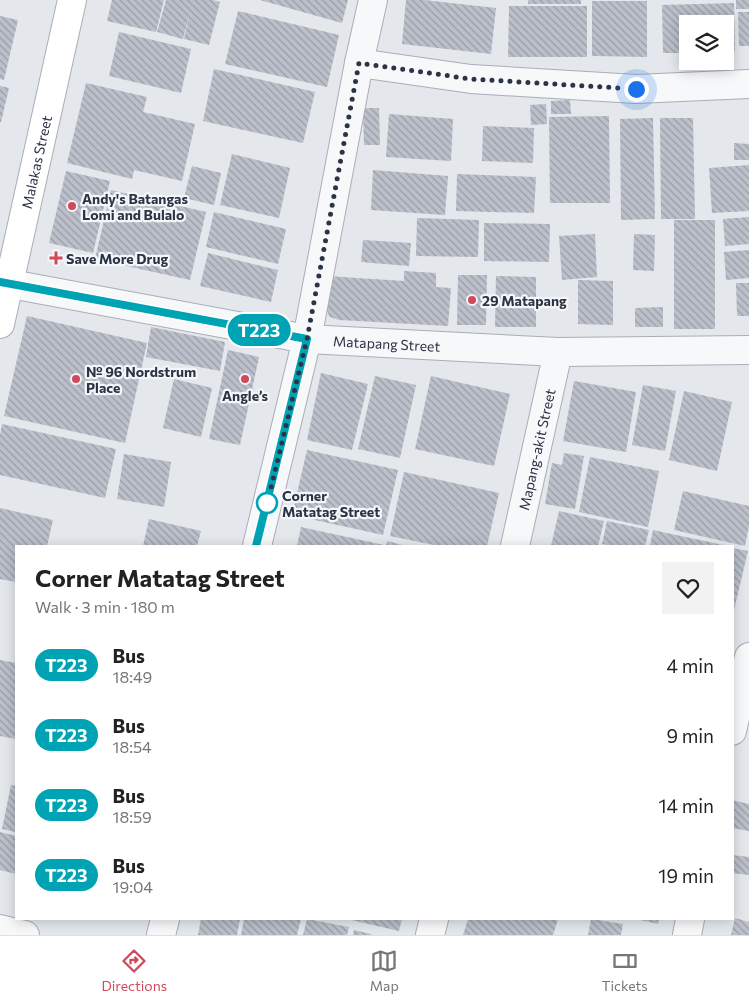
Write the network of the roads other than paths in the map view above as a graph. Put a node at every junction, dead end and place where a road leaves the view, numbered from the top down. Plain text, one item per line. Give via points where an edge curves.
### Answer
1 (72, 0) edge
2 (373, 0) edge
3 (359, 63) junction
4 (749, 84) edge
5 (5, 283) edge
6 (0, 324) edge
7 (307, 339) junction
8 (749, 350) edge
9 (558, 352) junction
10 (256, 545) edge
11 (515, 545) edge
12 (749, 657) edge
13 (734, 722) edge
14 (165, 920) edge
15 (434, 920) edge
16 (690, 920) edge
17 (0, 929) edge
18 (25, 935) edge
19 (161, 935) edge
20 (430, 935) edge
21 (687, 935) edge

1 - 5 street, Malakas Street
2 - 3 street
3 - 4 street via 471,79 636,89
3 - 7 street
5 - 6 street, Malakas Street
5 - 7 street, Matapang Street
7 - 9 street, Matapang Street
7 - 10 street
8 - 9 street, Matapang Street
9 - 11 street, Mapang-akit Street
12 - 13 street
14 - 19 street
15 - 20 street
16 - 21 street
17 - 18 street

